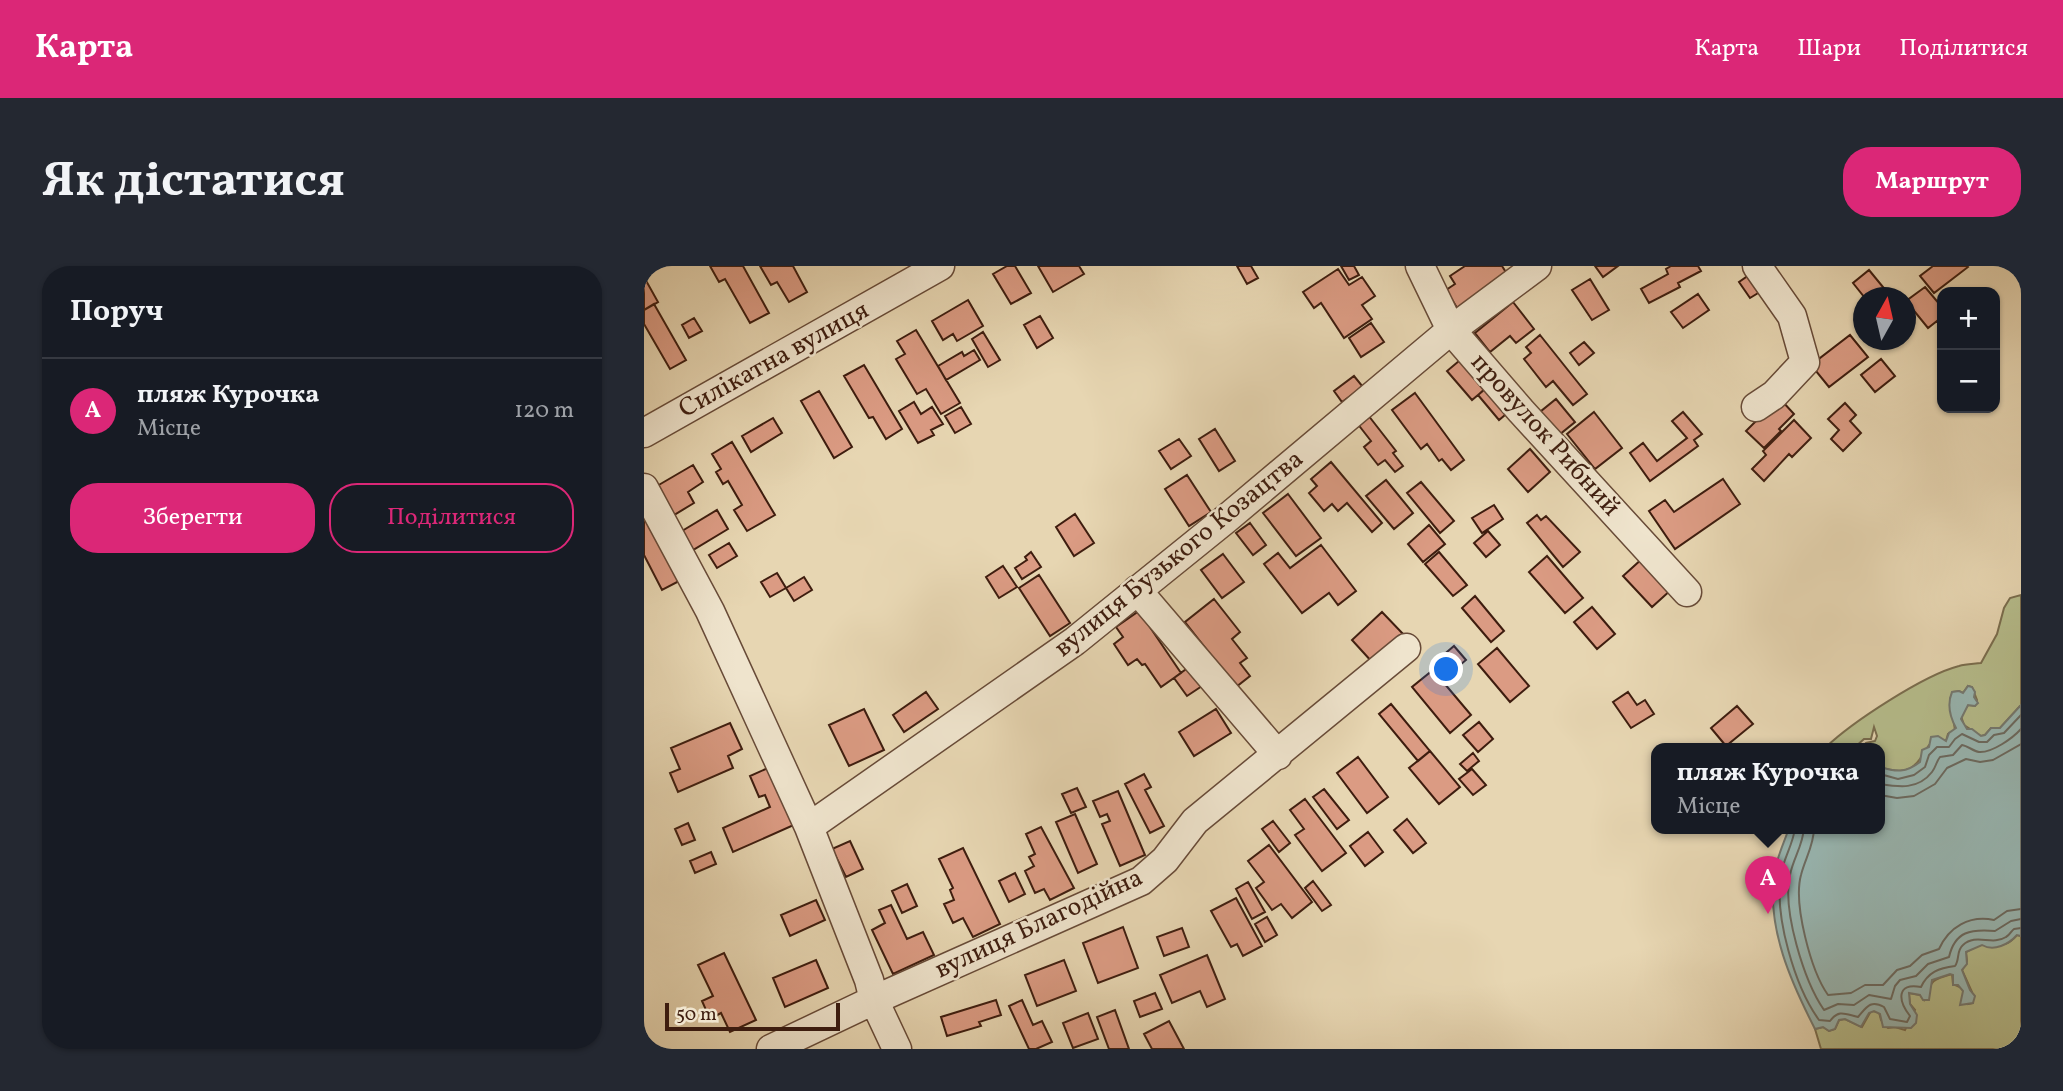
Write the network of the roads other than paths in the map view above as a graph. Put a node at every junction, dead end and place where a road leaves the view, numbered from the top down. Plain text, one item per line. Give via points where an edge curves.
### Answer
1 (940, 266) edge
2 (1420, 266) edge
3 (1537, 266) edge
4 (1757, 266) edge
5 (1451, 330) junction
6 (1756, 407) dead end
7 (644, 433) edge
8 (644, 488) edge
9 (1137, 590) junction
10 (1687, 592) dead end
11 (1406, 648) dead end
12 (1278, 755) junction
13 (808, 827) junction
14 (874, 1000) junction
15 (771, 1049) edge
16 (897, 1049) edge

1 - 7 street, Силікатна вулиця
2 - 5 street, провулок Рибний
3 - 5 street, вулиця Бузького Козацтва
4 - 6 street via 1792,316 1805,362
5 - 9 street, вулиця Бузького Козацтва
5 - 10 street, провулок Рибний
8 - 13 street via 710,611
9 - 12 street
9 - 13 street, вулиця Бузького Козацтва via 1074,641
11 - 12 street, вулиця Благодійна
12 - 14 street, вулиця Благодійна via 1195,821 1165,860 1141,881
13 - 14 street
14 - 15 street, вулиця Благодійна
14 - 16 street

